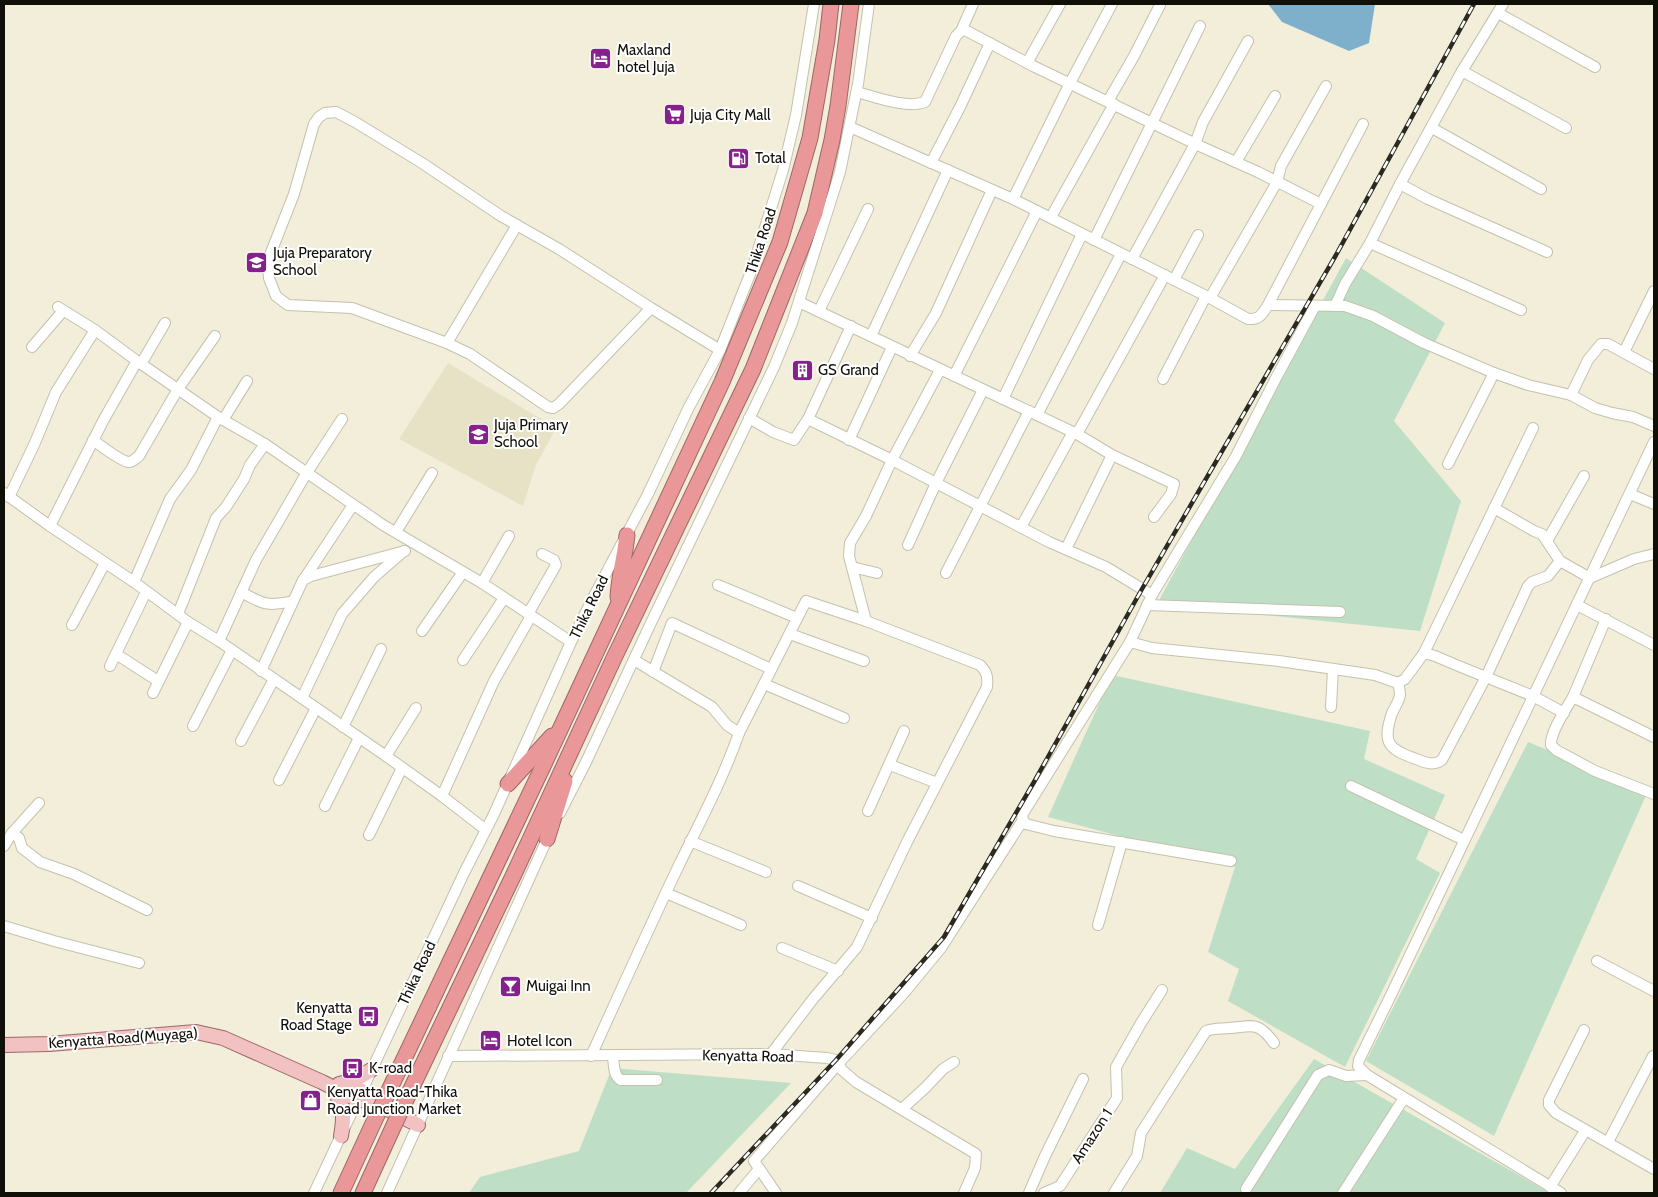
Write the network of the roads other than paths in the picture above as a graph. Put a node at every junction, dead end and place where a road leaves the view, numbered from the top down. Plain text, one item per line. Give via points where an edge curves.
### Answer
1 (814, 4) edge
2 (831, 4) edge
3 (851, 4) edge
4 (868, 4) edge
5 (973, 4) edge
6 (1060, 4) edge
7 (1112, 4) edge
8 (1160, 5) dead end
9 (1500, 8) edge
10 (1200, 26) dead end
11 (961, 30) junction
12 (1248, 41) dead end
13 (990, 43) junction
14 (1027, 62) junction
15 (1595, 67) dead end
16 (1462, 71) junction
17 (1070, 83) junction
18 (1326, 86) dead end
19 (857, 92) junction
20 (1275, 96) dead end
21 (1111, 103) junction
22 (1153, 123) junction
23 (1363, 124) dead end
24 (850, 127) junction
25 (1432, 128) junction
26 (1566, 128) dead end
27 (1195, 144) junction
28 (1236, 162) junction
29 (931, 163) junction
30 (948, 170) junction
31 (1277, 182) junction
32 (1400, 184) junction
33 (1541, 189) dead end
34 (992, 190) junction
35 (1013, 199) junction
36 (1321, 204) junction
37 (868, 209) dead end
38 (1037, 211) junction
39 (1050, 217) junction
40 (517, 225) junction
41 (1082, 234) junction
42 (1198, 235) dead end
43 (1094, 240) junction
44 (1370, 243) junction
45 (1547, 252) dead end
46 (1121, 254) junction
47 (1132, 259) junction
48 (1169, 278) junction
49 (1654, 291) edge
50 (1208, 297) junction
51 (799, 302) junction
52 (1268, 305) junction
53 (1315, 306) junction
54 (1335, 306) junction
55 (650, 308) junction
56 (1521, 310) dead end
57 (819, 311) junction
58 (165, 323) dead end
59 (851, 326) junction
60 (95, 330) junction
61 (215, 336) dead end
62 (871, 336) junction
63 (447, 343) junction
64 (32, 347) dead end
65 (892, 347) junction
66 (720, 350) junction
67 (1624, 352) junction
68 (910, 356) junction
69 (139, 362) junction
70 (1654, 369) edge
71 (940, 370) junction
72 (1494, 373) junction
73 (954, 376) junction
74 (1163, 378) dead end
75 (247, 381) dead end
76 (178, 389) junction
77 (983, 390) junction
78 (1571, 395) junction
79 (1003, 399) junction
80 (1033, 413) junction
81 (749, 418) junction
82 (221, 419) junction
83 (342, 419) dead end
84 (808, 420) junction
85 (1654, 426) edge
86 (1532, 428) dead end
87 (1075, 433) junction
88 (93, 440) junction
89 (849, 440) junction
90 (1654, 442) edge
91 (265, 444) junction
92 (1112, 455) junction
93 (892, 460) junction
94 (1448, 464) dead end
95 (432, 472) dead end
96 (306, 474) junction
97 (1584, 476) dead end
98 (936, 483) junction
99 (1630, 494) junction
100 (7, 495) edge
101 (1654, 504) edge
102 (353, 505) junction
103 (980, 506) junction
104 (1494, 508) junction
105 (1154, 517) dead end
106 (50, 526) junction
107 (1021, 527) junction
108 (396, 532) junction
109 (626, 535) junction
110 (509, 536) dead end
111 (1547, 541) junction
112 (414, 543) junction
113 (908, 545) dead end
114 (1066, 549) junction
115 (405, 550) junction
116 (542, 554) dead end
117 (1654, 554) edge
118 (1560, 561) junction
119 (105, 563) junction
120 (852, 567) junction
121 (463, 572) junction
122 (877, 573) dead end
123 (946, 573) dead end
124 (1590, 578) junction
125 (303, 580) junction
126 (134, 582) junction
127 (482, 583) junction
128 (718, 586) dead end
129 (146, 592) junction
130 (241, 592) junction
131 (504, 598) junction
132 (293, 600) junction
133 (1150, 600) junction
134 (1577, 605) junction
135 (618, 606) junction
136 (1340, 612) dead end
137 (178, 614) junction
138 (530, 615) junction
139 (797, 618) junction
140 (1606, 620) junction
141 (866, 621) junction
142 (188, 622) junction
143 (72, 625) dead end
144 (422, 631) dead end
145 (790, 634) junction
146 (219, 641) junction
147 (572, 642) junction
148 (1130, 642) junction
149 (1654, 644) edge
150 (381, 648) dead end
151 (232, 650) junction
152 (1424, 653) junction
153 (116, 654) junction
154 (462, 660) dead end
155 (634, 660) junction
156 (864, 661) dead end
157 (110, 666) dead end
158 (771, 669) junction
159 (1333, 669) junction
160 (262, 671) junction
161 (653, 672) junction
162 (1486, 677) junction
163 (274, 680) junction
164 (158, 681) junction
165 (1398, 683) junction
166 (764, 684) junction
167 (153, 693) dead end
168 (1533, 696) junction
169 (302, 698) junction
170 (1573, 698) junction
171 (1331, 706) dead end
172 (316, 708) junction
173 (416, 708) dead end
174 (1564, 713) junction
175 (844, 718) dead end
176 (194, 726) dead end
177 (562, 726) junction
178 (343, 727) junction
179 (904, 731) dead end
180 (739, 733) junction
181 (1654, 737) edge
182 (360, 738) junction
183 (576, 739) junction
184 (241, 741) dead end
185 (386, 756) junction
186 (890, 765) junction
187 (402, 768) junction
188 (279, 780) dead end
189 (937, 783) junction
190 (508, 784) junction
191 (1350, 786) dead end
192 (1654, 794) edge
193 (442, 796) junction
194 (39, 803) dead end
195 (325, 806) dead end
196 (868, 811) dead end
197 (1023, 820) junction
198 (486, 830) junction
199 (12, 833) junction
200 (369, 835) dead end
201 (547, 839) junction
202 (1464, 840) junction
203 (690, 841) junction
204 (1122, 842) junction
205 (4, 846) edge
206 (1231, 860) dead end
207 (766, 872) dead end
208 (798, 886) dead end
209 (666, 893) junction
210 (147, 910) dead end
211 (872, 918) junction
212 (741, 925) dead end
213 (1098, 925) dead end
214 (4, 926) edge
215 (782, 948) dead end
216 (1597, 961) dead end
217 (140, 964) dead end
218 (838, 970) junction
219 (1162, 990) dead end
220 (1654, 991) edge
221 (1584, 1030) dead end
222 (1274, 1043) dead end
223 (4, 1045) edge
224 (771, 1054) junction
225 (448, 1056) junction
226 (591, 1056) junction
227 (613, 1056) junction
228 (1653, 1056) dead end
229 (954, 1062) dead end
230 (838, 1064) junction
231 (371, 1070) junction
232 (1367, 1075) junction
233 (1083, 1079) dead end
234 (656, 1080) dead end
235 (331, 1084) junction
236 (1404, 1098) junction
237 (371, 1102) junction
238 (902, 1109) junction
239 (418, 1125) junction
240 (1585, 1131) junction
241 (341, 1136) junction
242 (1608, 1142) junction
243 (759, 1169) junction
244 (1654, 1169) edge
245 (1550, 1187) junction
246 (1246, 1189) dead end
247 (314, 1193) edge
248 (341, 1193) edge
249 (363, 1193) edge
250 (387, 1193) edge
251 (739, 1193) edge
252 (776, 1193) edge
253 (964, 1193) edge
254 (1029, 1193) edge
255 (1044, 1193) edge
256 (1114, 1193) edge
257 (1344, 1193) edge
258 (1561, 1193) edge

1 - 66 street, Thika Road via 796,115 783,170 752,269
2 - 135 highway, Thika Road via 810,138 780,242 722,382
3 - 183 highway via 833,132 815,213 753,369
4 - 19 street
5 - 11 street
6 - 14 street
7 - 17 street
8 - 21 street
9 - 15 street
9 - 16 street
10 - 22 street
11 - 13 street
11 - 19 street via 925,102 907,104
12 - 27 street via 1200,128
13 - 14 street
13 - 29 street
14 - 17 street
16 - 25 street
16 - 26 street
17 - 21 street
17 - 35 street
18 - 31 street via 1282,166
19 - 24 street
20 - 28 street
21 - 22 street
21 - 39 street
22 - 27 street
22 - 43 street
23 - 36 street
24 - 29 street
24 - 51 street via 840,172
25 - 32 street
25 - 33 street
27 - 28 street
27 - 47 street
28 - 31 street
29 - 30 street
30 - 34 street
30 - 62 street
31 - 36 street
31 - 50 street
32 - 44 street
32 - 45 street
34 - 35 street
34 - 68 street via 936,313
35 - 38 street
36 - 52 street
37 - 57 street
38 - 39 street
38 - 73 street
39 - 41 street
40 - 55 street
40 - 63 street
40 - 63 street via 336,112 325,113 314,124 294,194 270,255 269,278 276,296 288,305 352,308
41 - 43 street
41 - 79 street
42 - 48 street
43 - 46 street
44 - 54 street
44 - 56 street
46 - 47 street
46 - 80 street
47 - 48 street
48 - 50 street
48 - 87 street
49 - 67 street
50 - 52 street via 1254,320
50 - 74 street
51 - 57 street
51 - 81 street via 774,367
52 - 53 street
53 - 54 street
53 - 133 street via 1236,456
54 - 72 street via 1345,306 1373,316 1424,343
55 - 63 street via 553,408 548,408 470,354
55 - 66 street
57 - 59 street
58 - 69 street
59 - 62 street
59 - 84 street
60 - 64 street via 60,309
60 - 69 street
60 - 100 street via 56,392 34,445
61 - 76 street
62 - 65 street
65 - 68 street
65 - 89 street
66 - 109 street, Thika Road
67 - 70 street
67 - 78 street via 1601,344 1588,360
68 - 71 street
69 - 76 street
69 - 88 street
71 - 73 street
71 - 93 street
72 - 78 street
72 - 94 street
73 - 77 street
75 - 82 street
76 - 82 street
76 - 88 street via 135,460 123,460
77 - 79 street
77 - 98 street
78 - 85 street via 1595,408 1633,416
79 - 80 street
80 - 87 street
80 - 103 street
81 - 84 street via 794,440
81 - 155 street
82 - 91 street
82 - 126 street via 170,499
83 - 96 street
84 - 89 street
86 - 104 street
87 - 92 street
87 - 107 street
88 - 106 street
89 - 93 street
90 - 99 street
91 - 96 street
91 - 137 street via 216,518
92 - 105 street via 1174,484 1171,494
92 - 114 street
93 - 98 street
93 - 120 street via 850,543 848,552
95 - 108 street
96 - 102 street
96 - 130 street
97 - 111 street
98 - 103 street
98 - 113 street
99 - 101 street
99 - 124 street
100 - 106 street
102 - 108 street
102 - 125 street
103 - 107 street
103 - 123 street
104 - 111 street via 1542,534
104 - 152 street
106 - 119 street
107 - 114 street
108 - 112 street
109 - 135 highway
109 - 147 street, Thika Road
110 - 127 street
111 - 118 street
112 - 115 street
112 - 121 street
114 - 133 street via 1106,567
115 - 125 street
115 - 169 street via 374,577 342,614
116 - 138 street via 554,560 556,565
117 - 124 street
118 - 124 street
118 - 162 street via 1548,576 1528,586
119 - 126 street
119 - 143 street
120 - 122 street
120 - 141 street
121 - 127 street
121 - 144 street
124 - 134 street
125 - 132 street
126 - 129 street
127 - 131 street
128 - 139 street
129 - 137 street
129 - 153 street
130 - 132 street via 263,604
130 - 146 street
131 - 138 street
131 - 154 street
132 - 160 street
133 - 136 street
133 - 148 street
134 - 140 street
134 - 168 street
135 - 177 highway, Thika Road
137 - 142 street
138 - 147 street
138 - 193 street via 494,681
139 - 141 street via 806,601
139 - 145 street
140 - 149 street
140 - 170 street
141 - 189 street via 980,665 987,672 987,687
142 - 146 street
142 - 164 street
145 - 156 street
145 - 158 street
146 - 151 street
147 - 190 street, Thika Road
148 - 159 street via 1152,648
148 - 197 street via 1022,815
150 - 178 street
151 - 160 street
151 - 176 street
152 - 162 street
152 - 165 street via 1405,680
153 - 157 street
153 - 164 street
155 - 161 street
155 - 201 street
158 - 161 street via 672,623
158 - 166 street
159 - 165 street via 1375,675
159 - 171 street
160 - 163 street
161 - 180 street via 712,707 727,725
162 - 165 street via 1442,760 1433,764 1393,748 1388,740 1386,734 1400,696
162 - 168 street
163 - 169 street
163 - 184 street
164 - 167 street
166 - 175 street
166 - 180 street
168 - 174 street
168 - 202 street
169 - 172 street
170 - 174 street
170 - 181 street
172 - 178 street
172 - 188 street
173 - 185 street
174 - 192 street via 1550,740 1556,750 1595,771
177 - 190 highway
177 - 237 highway, Thika Road
178 - 182 street
179 - 186 street
180 - 203 street via 730,759
182 - 185 street
182 - 195 street
183 - 201 highway
183 - 249 highway, bridge
185 - 187 street
186 - 189 street
186 - 196 street
187 - 193 street
187 - 200 street
189 - 211 street
190 - 198 street, Thika Road
191 - 202 street
193 - 198 street
194 - 199 street
197 - 204 street via 1031,826
197 - 230 street via 941,948 904,994
198 - 231 street, Thika Road
199 - 205 street
199 - 210 street via 19,838 22,848 40,862 74,874
201 - 225 street
202 - 232 street via 1358,1060 1358,1066
203 - 207 street
203 - 209 street
204 - 206 street
204 - 213 street
208 - 211 street
209 - 212 street
209 - 226 street
211 - 218 street via 857,947
214 - 217 street
215 - 218 street
216 - 220 street
218 - 224 street
219 - 255 street, Amazon 1 via 1116,1066 1117,1098 1060,1186
221 - 240 street via 1549,1105
222 - 256 street via 1264,1031 1252,1025 1206,1031 1141,1133 1138,1156
223 - 235 main road, Kenyatta Road(Muyaga) via 196,1032 223,1038
224 - 227 street, Kenyatta Road
224 - 230 street, Kenyatta Road via 828,1058
225 - 226 street, Kenyatta Road
225 - 239 street
226 - 227 street, Kenyatta Road
227 - 234 street via 617,1078
228 - 242 street
229 - 238 street
230 - 238 street, Kenyatta Road via 856,1082
230 - 243 street via 754,1161
231 - 235 main road via 355,1080
231 - 237 street, Thika Road
232 - 236 street
232 - 246 street via 1346,1076 1329,1070 1318,1075
233 - 254 street
235 - 237 main road
235 - 241 main road via 343,1107
236 - 245 street
236 - 257 street
237 - 239 main road
237 - 241 street, Thika Road
237 - 248 highway, Thika Road
238 - 253 street, Kenyatta Road via 976,1154 977,1163
239 - 250 street
240 - 242 street
240 - 245 street
241 - 247 street, Thika Road
242 - 244 street
243 - 251 street
243 - 252 street
245 - 258 street

